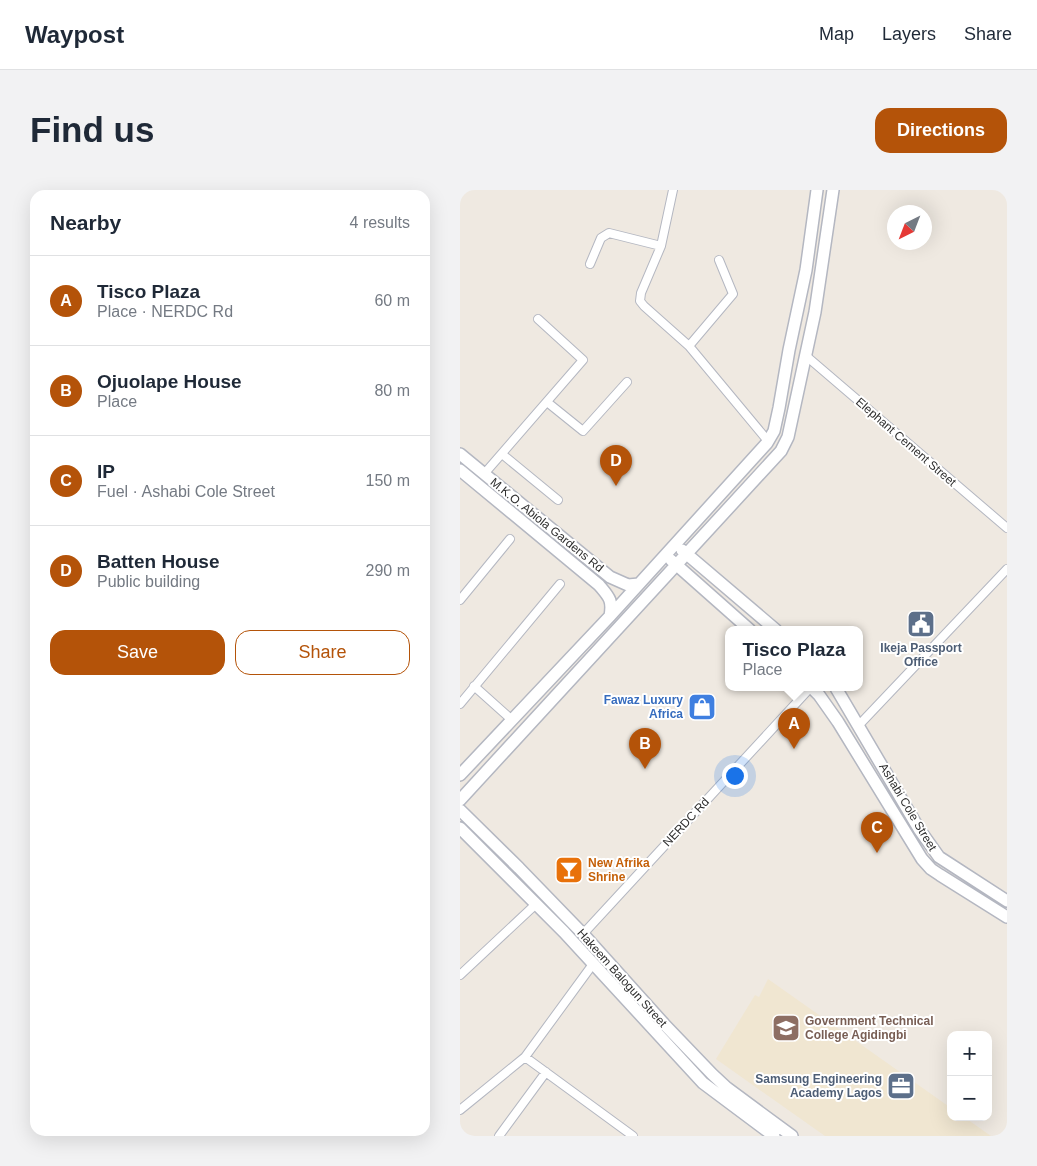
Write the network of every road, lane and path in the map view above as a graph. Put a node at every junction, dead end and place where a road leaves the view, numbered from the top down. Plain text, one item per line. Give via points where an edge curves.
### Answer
1 (673, 190) edge
2 (818, 190) edge
3 (833, 190) edge
4 (815, 210) junction
5 (830, 212) junction
6 (661, 246) junction
7 (719, 260) dead end
8 (590, 264) dead end
9 (538, 318) dead end
10 (689, 346) junction
11 (805, 355) junction
12 (627, 382) dead end
13 (547, 402) junction
14 (768, 441) junction
15 (460, 454) edge
16 (502, 454) junction
17 (460, 470) edge
18 (484, 474) junction
19 (558, 500) dead end
20 (1007, 528) edge
21 (510, 539) dead end
22 (675, 544) junction
23 (687, 554) junction
24 (665, 555) junction
25 (676, 565) junction
26 (1007, 569) edge
27 (560, 584) dead end
28 (639, 584) junction
29 (724, 586) junction
30 (714, 598) junction
31 (460, 600) edge
32 (610, 616) junction
33 (746, 626) edge
34 (771, 626) edge
35 (474, 686) junction
36 (808, 691) edge
37 (814, 691) edge
38 (838, 691) edge
39 (460, 704) edge
40 (512, 720) junction
41 (859, 725) junction
42 (479, 755) junction
43 (492, 766) junction
44 (460, 775) edge
45 (460, 800) edge
46 (460, 810) edge
47 (460, 828) edge
48 (1007, 901) edge
49 (536, 904) junction
50 (1007, 917) edge
51 (582, 934) junction
52 (593, 964) junction
53 (460, 975) edge
54 (648, 1006) junction
55 (638, 1014) junction
56 (525, 1057) junction
57 (546, 1072) junction
58 (460, 1110) edge
59 (499, 1136) edge
60 (633, 1136) edge
61 (774, 1136) edge
62 (792, 1136) edge

1 - 6 street
2 - 4 street
3 - 5 street
4 - 5 street
4 - 14 street via 779,408 774,431
5 - 11 street
6 - 8 street via 609,233 601,238
6 - 10 street via 640,293 640,301
7 - 10 street via 733,294
9 - 13 street via 584,360
10 - 14 street
11 - 20 street, Elephant Cement Street
11 - 23 street via 788,437 781,452
12 - 13 street via 583,431
13 - 16 street
14 - 22 street
15 - 18 street, M.K.O. Abiola Gardens Rd
16 - 18 street
16 - 19 street
17 - 32 street, M.K.O. Abiola Gardens Rd via 599,585 610,598
18 - 28 street, M.K.O. Abiola Gardens Rd via 610,577 628,585
21 - 31 street
22 - 23 street
22 - 24 street
23 - 25 street
23 - 29 street
24 - 25 street
24 - 28 street
25 - 30 street
25 - 43 street
26 - 41 street
27 - 35 street
28 - 32 street
29 - 30 street
29 - 34 street
30 - 33 street
32 - 40 street
35 - 39 street
35 - 40 street
36 - 51 street, NERDC Rd
37 - 50 street, Ashabi Cole Street via 838,722 922,859 936,872
38 - 41 street, Ashabi Cole Street
40 - 42 street
41 - 48 street, Ashabi Cole Street via 919,829 939,857
42 - 43 street
42 - 44 street
43 - 45 street
46 - 51 street, Hakeem Balogun Street
47 - 49 street, Hakeem Balogun Street
49 - 52 street, Hakeem Balogun Street
49 - 53 street
51 - 54 street, Hakeem Balogun Street
52 - 55 street, Hakeem Balogun Street
52 - 56 street, Hakeem Balogun Street
54 - 55 street
54 - 62 street, Hakeem Balogun Street via 722,1083
55 - 61 street, Hakeem Balogun Street via 703,1083
56 - 57 street
56 - 58 street, Hakeem Balogun Street
57 - 59 street
57 - 60 street

